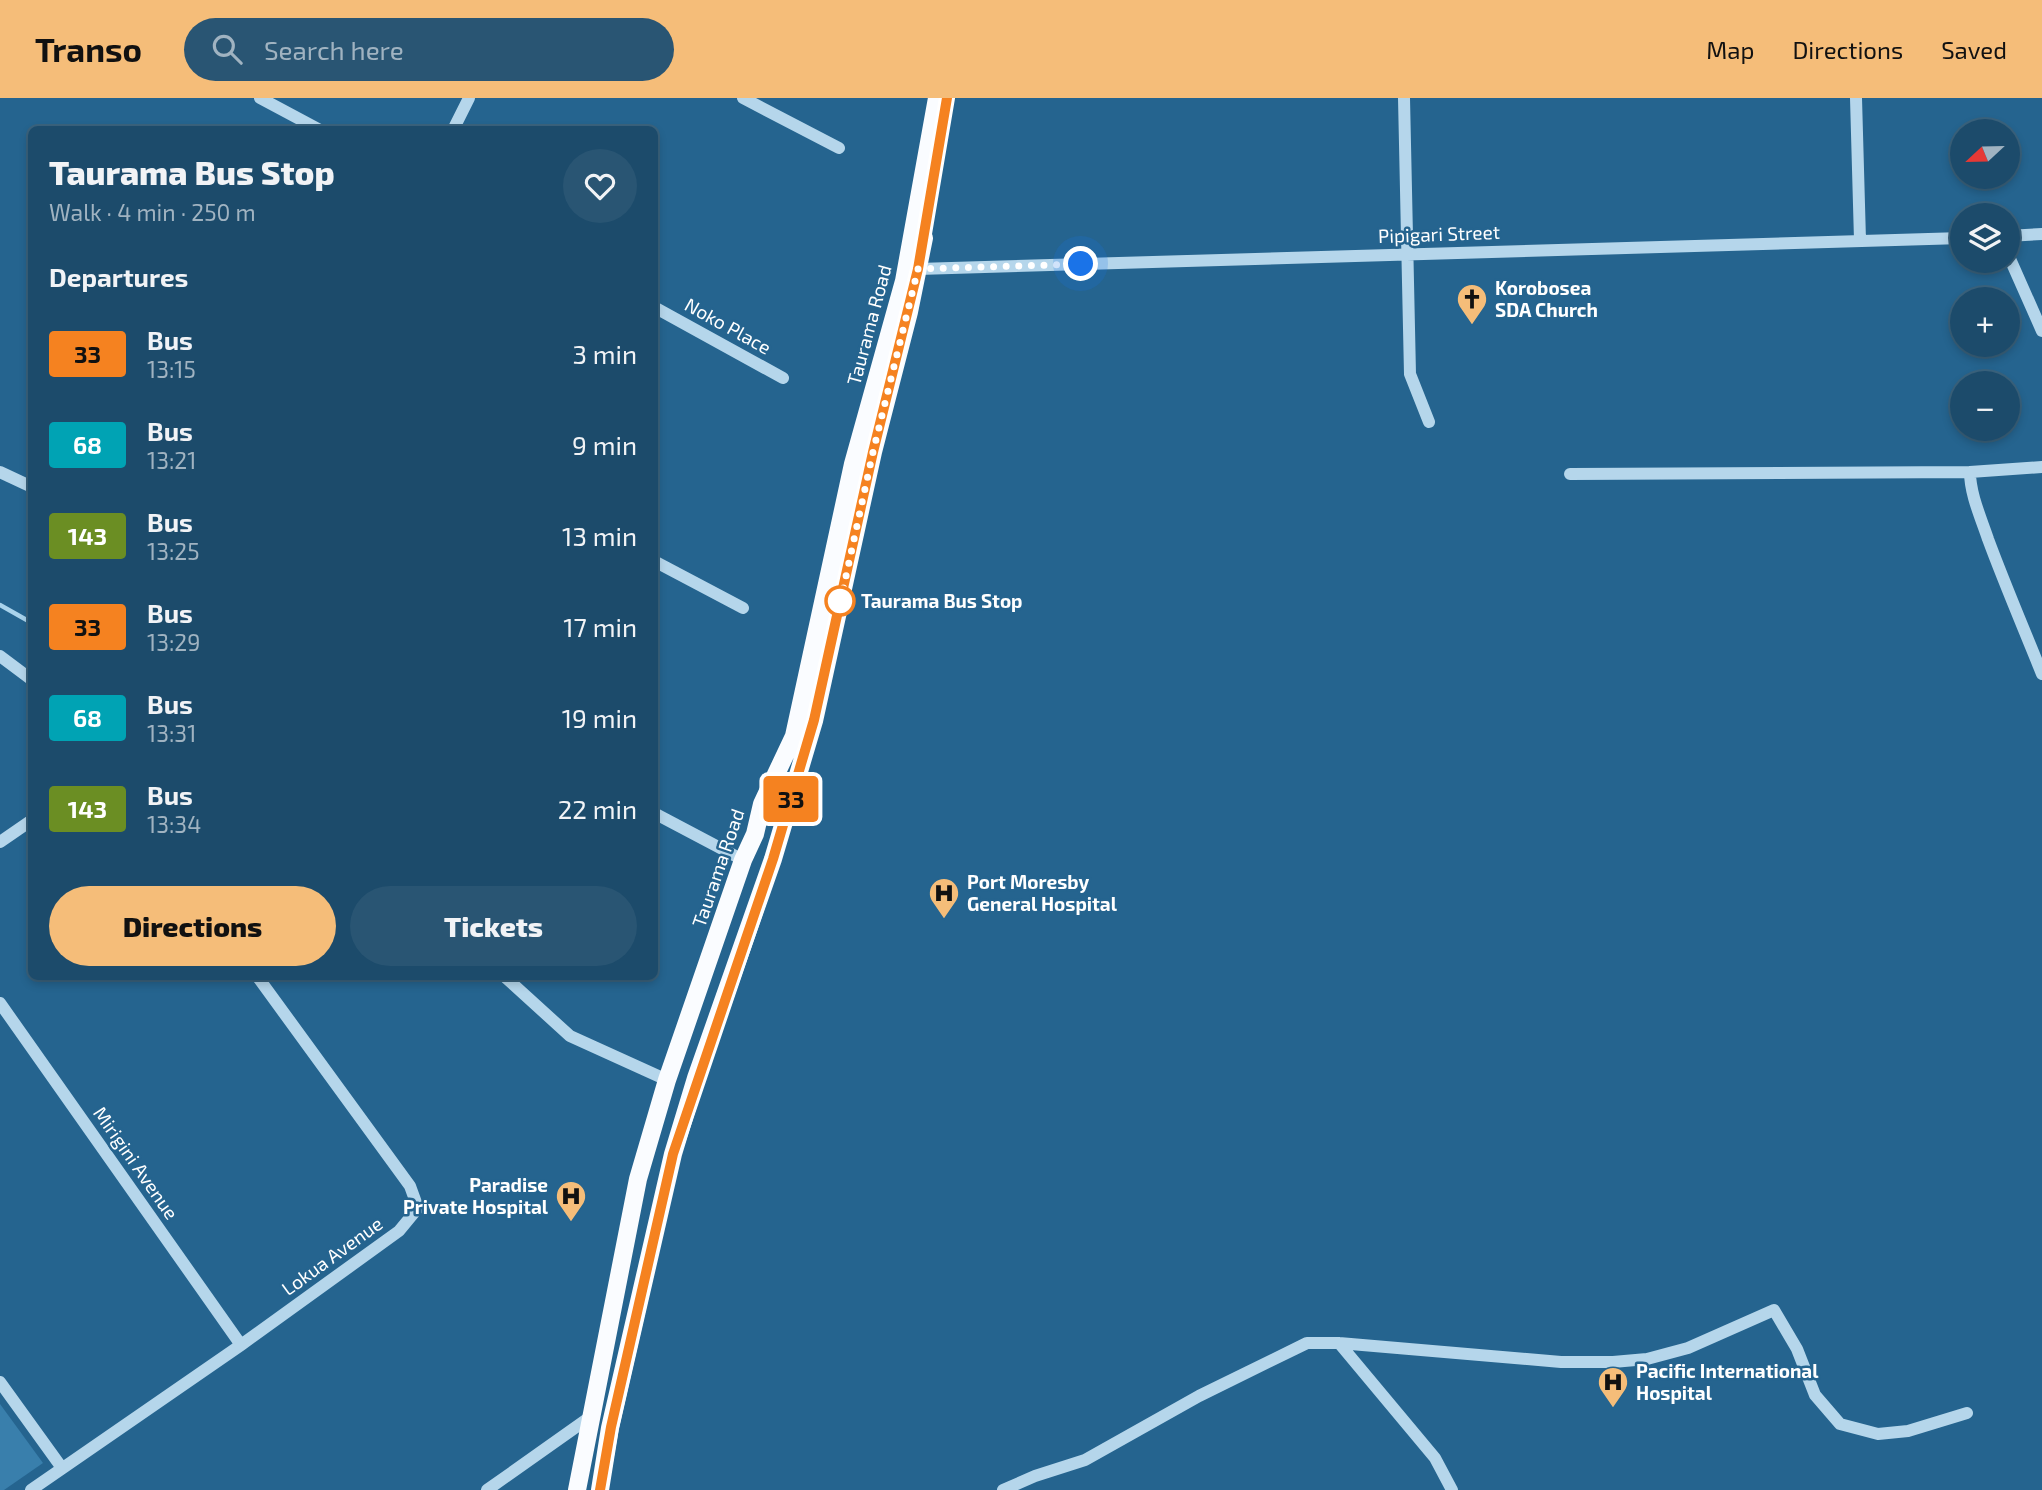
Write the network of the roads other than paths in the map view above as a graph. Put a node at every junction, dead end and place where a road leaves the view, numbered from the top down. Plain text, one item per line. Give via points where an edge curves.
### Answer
1 (260, 98) edge
2 (469, 98) edge
3 (743, 98) edge
4 (937, 98) edge
5 (947, 98) edge
6 (1404, 98) edge
7 (1856, 98) edge
8 (312, 126) edge
9 (455, 126) edge
10 (839, 148) dead end
11 (2042, 234) edge
12 (2020, 235) edge
13 (1950, 237) edge
14 (1860, 240) junction
15 (1407, 255) junction
16 (918, 269) junction
17 (2016, 273) edge
18 (658, 309) edge
19 (2042, 331) edge
20 (783, 378) dead end
21 (1429, 422) dead end
22 (2042, 467) edge
23 (0, 472) edge
24 (1970, 472) junction
25 (1570, 474) dead end
26 (28, 485) edge
27 (658, 563) edge
28 (743, 608) dead end
29 (0, 656) edge
30 (2042, 674) edge
31 (28, 677) edge
32 (658, 815) edge
33 (28, 823) edge
34 (0, 842) edge
35 (743, 860) junction
36 (260, 980) edge
37 (508, 980) edge
38 (0, 1003) edge
39 (667, 1080) junction
40 (1339, 1343) junction
41 (240, 1345) junction
42 (0, 1382) edge
43 (1967, 1413) dead end
44 (594, 1415) junction
45 (62, 1468) junction
46 (32, 1490) edge
47 (487, 1490) edge
48 (577, 1490) edge
49 (600, 1490) edge
50 (1003, 1490) edge
51 (1452, 1490) edge

1 - 8 street
2 - 9 street
3 - 10 street
4 - 35 main road, Taurama Road via 900,299 853,464 794,736 762,804
5 - 16 main road, Taurama Road
6 - 15 street
7 - 14 street
11 - 12 street
13 - 14 street, Pipigari Street
14 - 15 street, Pipigari Street
15 - 16 street, Pipigari Street
15 - 21 street via 1410,374
16 - 49 main road, Taurama Road via 814,720 773,859 673,1154
17 - 19 street
18 - 20 street, Noko Place
22 - 24 street
23 - 26 street
24 - 25 street
24 - 30 street via 2003,581
27 - 28 street
29 - 31 street
32 - 35 street
33 - 34 street
35 - 39 main road, Taurama Road
36 - 41 street, Lokua Avenue via 410,1186 418,1208 399,1231
37 - 39 street via 570,1036
38 - 41 street, Mirigini Avenue
39 - 44 main road, Taurama Road via 638,1179
40 - 43 street via 1561,1362 1613,1362 1688,1348 1774,1310 1797,1349 1815,1395 1840,1424 1878,1434 1908,1431
40 - 50 street via 1307,1343 1085,1460
40 - 51 street via 1434,1458
41 - 45 street, Lokua Avenue
42 - 45 street
44 - 47 street
44 - 48 main road, Taurama Road
45 - 46 street, Lokua Avenue

